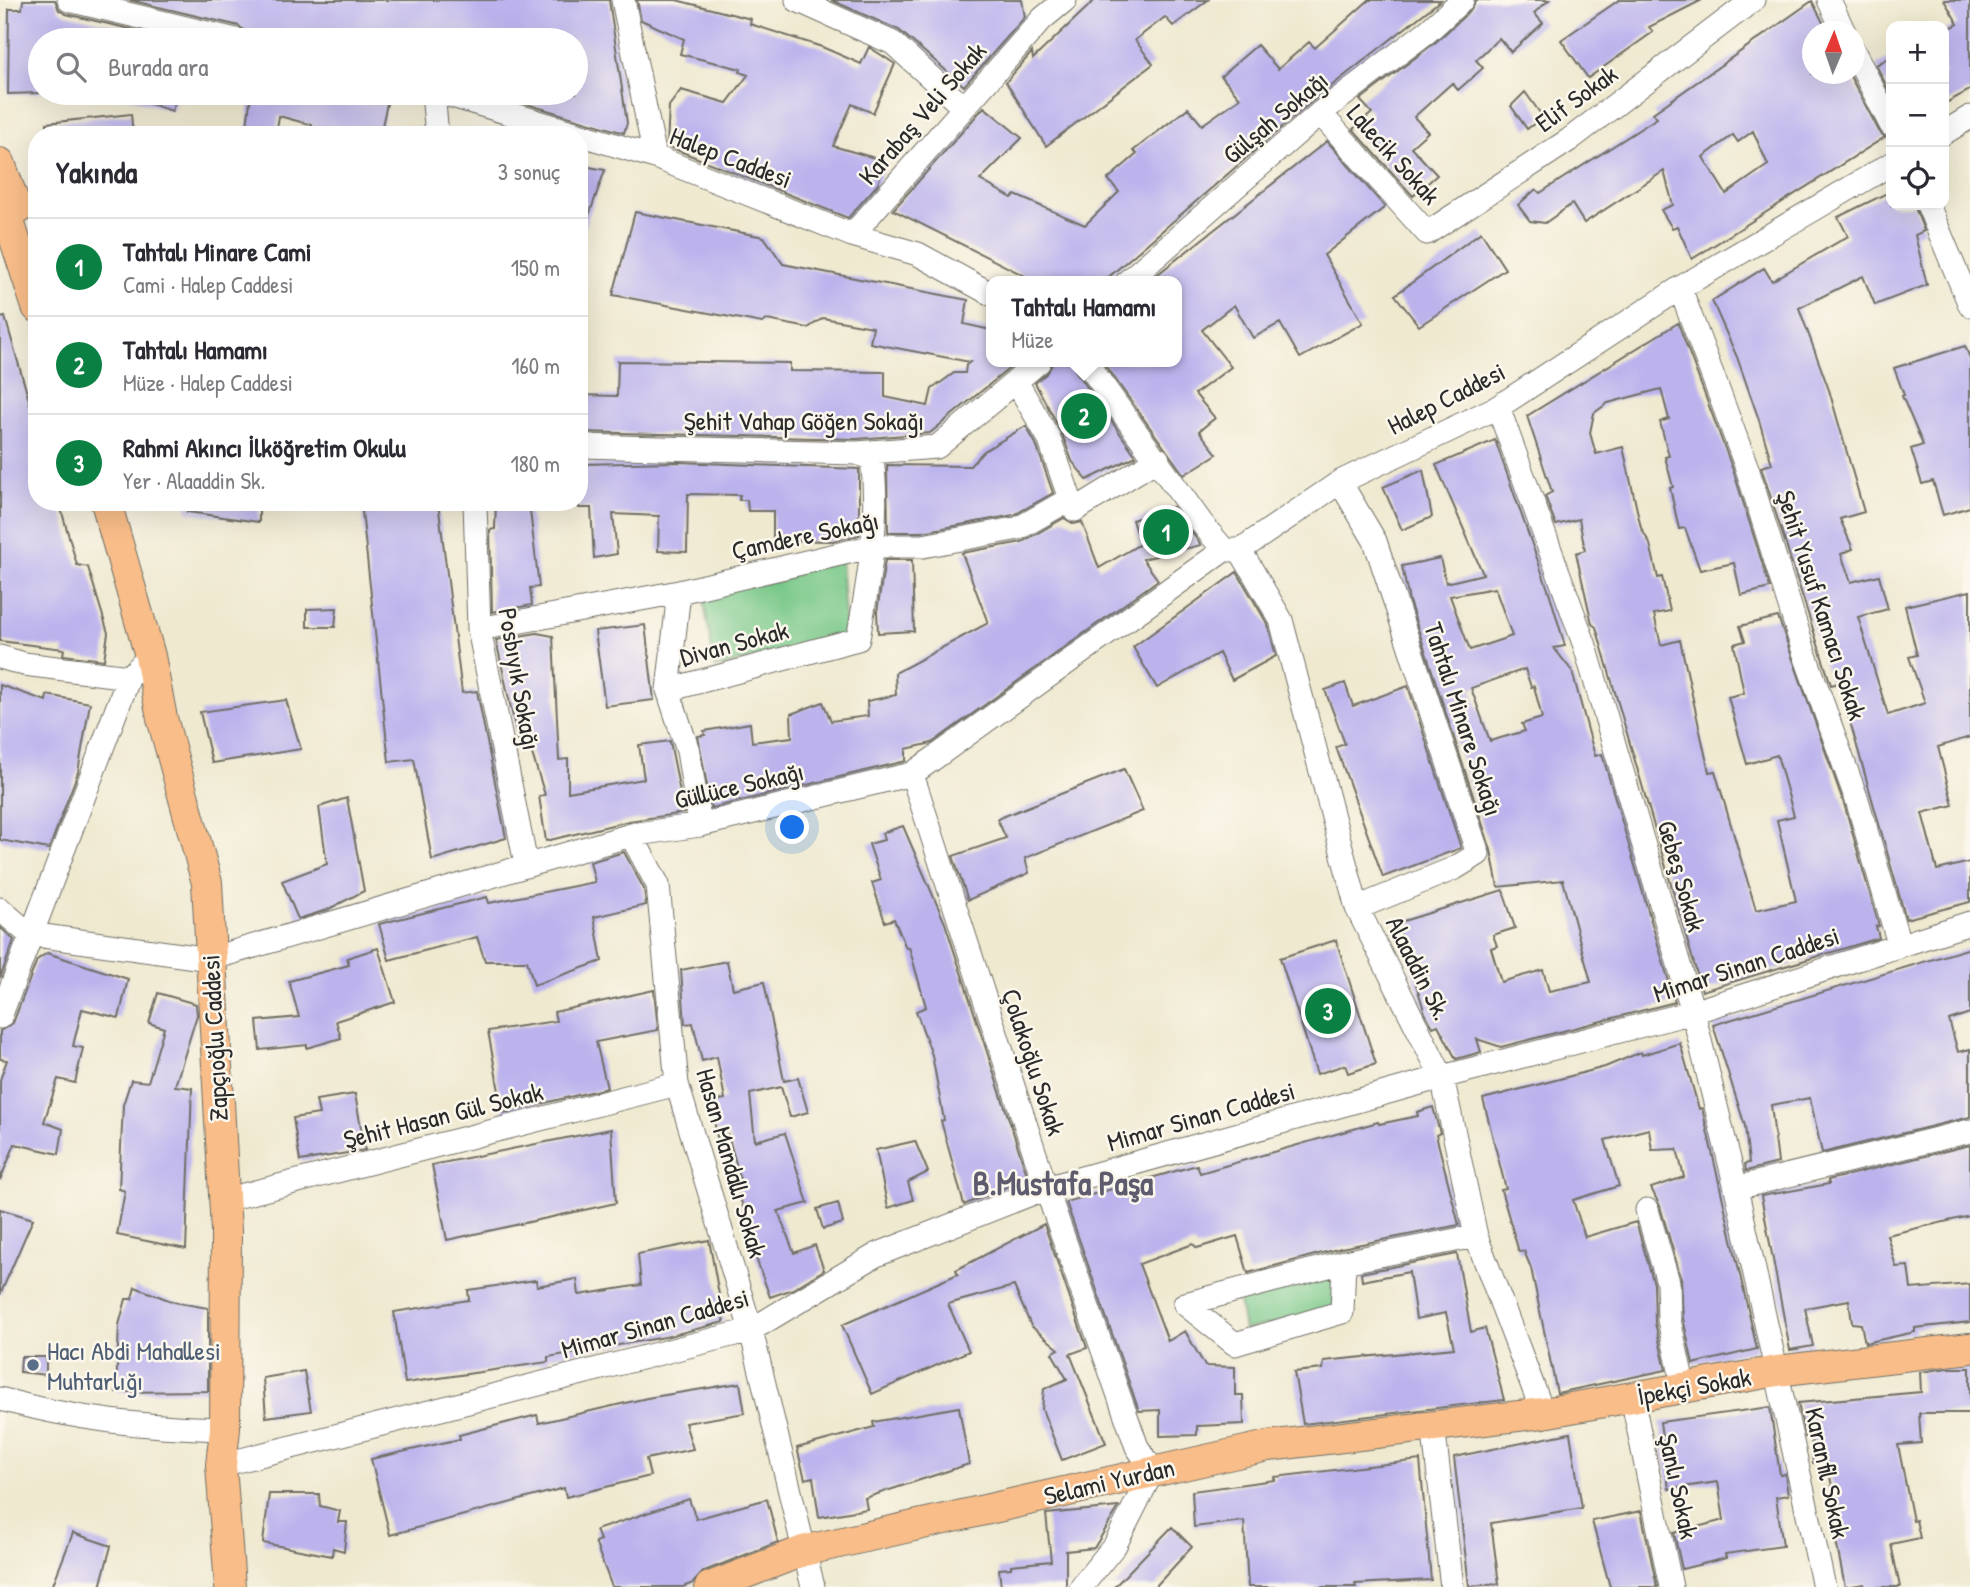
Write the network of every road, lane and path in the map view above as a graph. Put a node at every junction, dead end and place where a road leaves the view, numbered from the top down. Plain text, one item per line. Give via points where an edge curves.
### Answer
1 (69, 0) edge
2 (623, 0) edge
3 (797, 0) edge
4 (1065, 0) edge
5 (1462, 0) edge
6 (1753, 0) edge
7 (1829, 0) edge
8 (1039, 10) edge
9 (1839, 21) edge
10 (186, 28) edge
11 (1865, 74) edge
12 (434, 105) edge
13 (482, 105) edge
14 (963, 107) junction
15 (1320, 113) junction
16 (1886, 115) edge
17 (1970, 117) edge
18 (436, 126) edge
19 (552, 126) edge
20 (1949, 130) edge
21 (588, 137) edge
22 (655, 157) junction
23 (0, 163) edge
24 (1886, 167) edge
25 (0, 194) edge
26 (1929, 210) edge
27 (5, 224) edge
28 (1427, 233) joint
29 (852, 234) junction
30 (28, 241) edge
31 (1134, 276) edge
32 (28, 284) edge
33 (1679, 288) junction
34 (986, 291) edge
35 (1970, 305) edge
36 (1034, 367) edge
37 (1090, 367) edge
38 (1017, 383) junction
39 (1498, 407) junction
40 (588, 446) edge
41 (857, 453) junction
42 (1158, 460) junction
43 (1340, 482) junction
44 (1070, 499) junction
45 (108, 511) edge
46 (475, 511) edge
47 (874, 546) junction
48 (1232, 550) junction
49 (679, 592) junction
50 (479, 629) junction
51 (0, 657) edge
52 (139, 666) junction
53 (668, 690) junction
54 (912, 774) junction
55 (700, 825) junction
56 (631, 835) junction
57 (526, 864) junction
58 (1357, 908) junction
59 (0, 909) edge
60 (1970, 923) edge
61 (29, 933) junction
62 (1899, 944) junction
63 (210, 958) junction
64 (1693, 1012) junction
65 (0, 1017) edge
66 (1442, 1077) junction
67 (677, 1084) junction
68 (1970, 1131) edge
69 (1046, 1188) junction
70 (1736, 1188) junction
71 (223, 1200) junction
72 (1647, 1210) dead end
73 (1476, 1236) junction
74 (1344, 1262) junction
75 (751, 1331) junction
76 (1970, 1349) edge
77 (1777, 1371) junction
78 (1684, 1388) junction
79 (1632, 1397) junction
80 (0, 1399) edge
81 (1543, 1413) junction
82 (1426, 1426) junction
83 (225, 1429) junction
84 (221, 1465) junction
85 (1153, 1470) junction
86 (803, 1551) junction
87 (1447, 1586) edge
88 (230, 1587) edge
89 (710, 1587) edge
90 (813, 1587) edge
91 (1081, 1587) edge
92 (1671, 1587) edge
93 (1824, 1587) edge

1 - 10 street
2 - 22 street
3 - 14 street via 893,43
4 - 8 street, Karabaş Veli Sokak
5 - 15 street, Gülşah Sokağı via 1428,32
6 - 28 street, Elif Sokak via 1569,140
7 - 9 street
8 - 14 street, Karabaş Veli Sokak
11 - 16 street
12 - 18 street
13 - 19 street, Halep Caddesi
14 - 29 street, Karabaş Veli Sokak
15 - 28 street, Lalecik Sokak
15 - 31 street, Gülşah Sokağı
17 - 20 street
21 - 22 street, Halep Caddesi
22 - 29 street, Halep Caddesi
23 - 30 main road
24 - 33 street, Halep Caddesi
25 - 27 main road
26 - 35 street
27 - 32 main road
29 - 34 street, Halep Caddesi via 918,254
33 - 39 street, Halep Caddesi
33 - 62 street, Şehit Yusuf Kamacı Sokak via 1747,468 1804,652 1858,803
36 - 38 street, Şehit Vahap Göğen Sokağı
37 - 42 street
38 - 41 street, Şehit Vahap Göğen Sokağı via 937,447
38 - 44 street via 1049,438
39 - 43 street, Halep Caddesi
39 - 64 street, Gebeş Sokak via 1584,646
40 - 41 street, Şehit Vahap Göğen Sokağı
41 - 47 street via 872,458 877,494
42 - 44 street, Çamdere Sokağı via 1075,510
42 - 48 street via 1203,525
43 - 48 street, Halep Caddesi
43 - 58 street, Tahtalı Minare Sokağı via 1376,541 1478,854
44 - 47 street, Çamdere Sokağı via 1019,528 923,546
45 - 52 main road, Zapçıoğlu Caddesi
46 - 50 street, Posbıyık Sokağı
47 - 49 street, Çamdere Sokağı
47 - 53 street, Divan Sokak via 858,639
48 - 54 street, Güllüce Sokağı
48 - 58 street, Alaaddin Sk. via 1281,620
49 - 50 street, Çamdere Sokağı
49 - 53 street
50 - 57 street, Posbıyık Sokağı
51 - 52 street via 24,664
52 - 61 street
52 - 63 main road, Zapçıoğlu Caddesi via 162,718 207,883
53 - 55 street, Divan Sokak via 688,751
54 - 55 street, Güllüce Sokağı
54 - 69 street, Çolakoğlu Sokak
55 - 56 street, Güllüce Sokağı
56 - 57 street, Güllüce Sokağı
56 - 67 street, Hasan Mandallı Sokak via 658,885
57 - 63 street, Güllüce Sokağı
58 - 66 street, Alaaddin Sk.
59 - 61 street
60 - 62 street, Mimar Sinan Caddesi
61 - 63 street
61 - 65 street
62 - 64 street, Mimar Sinan Caddesi
63 - 71 main road, Zapçıoğlu Caddesi
64 - 66 street, Mimar Sinan Caddesi
64 - 70 street, Gebeş Sokak
66 - 69 street, Mimar Sinan Caddesi
66 - 73 street, Alaaddin Sk.
67 - 71 street, Şehit Hasan Gül Sokak
67 - 75 street, Hasan Mandallı Sokak
68 - 70 street
69 - 75 street, Mimar Sinan Caddesi via 876,1255
69 - 85 street, Çolakoğlu Sokak via 1137,1447
70 - 77 street, Gebeş Sokak
71 - 83 main road, Zapçıoğlu Caddesi
72 - 78 street via 1668,1282 1669,1320
73 - 74 street
73 - 81 street, Alaaddin Sk.
74 - 74 street via 1342,1312 1234,1344 1185,1304
75 - 84 street, Mimar Sinan Caddesi
75 - 86 street, Hasan Mandallı Sokak
76 - 77 main road, İpekçi Sokak
77 - 78 main road, İpekçi Sokak
77 - 93 street, Karanfil Sokak
78 - 79 main road, İpekçi Sokak
79 - 81 main road, İpekçi Sokak
79 - 92 street, Şanlı Sokak
80 - 83 street via 49,1413 145,1427
81 - 82 main road, İpekçi Sokak
82 - 85 main road, Selami Yurdan via 1268,1446
82 - 87 street
83 - 84 main road, Zapçıoğlu Caddesi
84 - 88 main road, Zapçıoğlu Caddesi
85 - 86 main road, Selami Yurdan
85 - 91 street via 1115,1545
86 - 89 main road, Selami Yurdan
86 - 90 street, Hasan Mandallı Sokak

